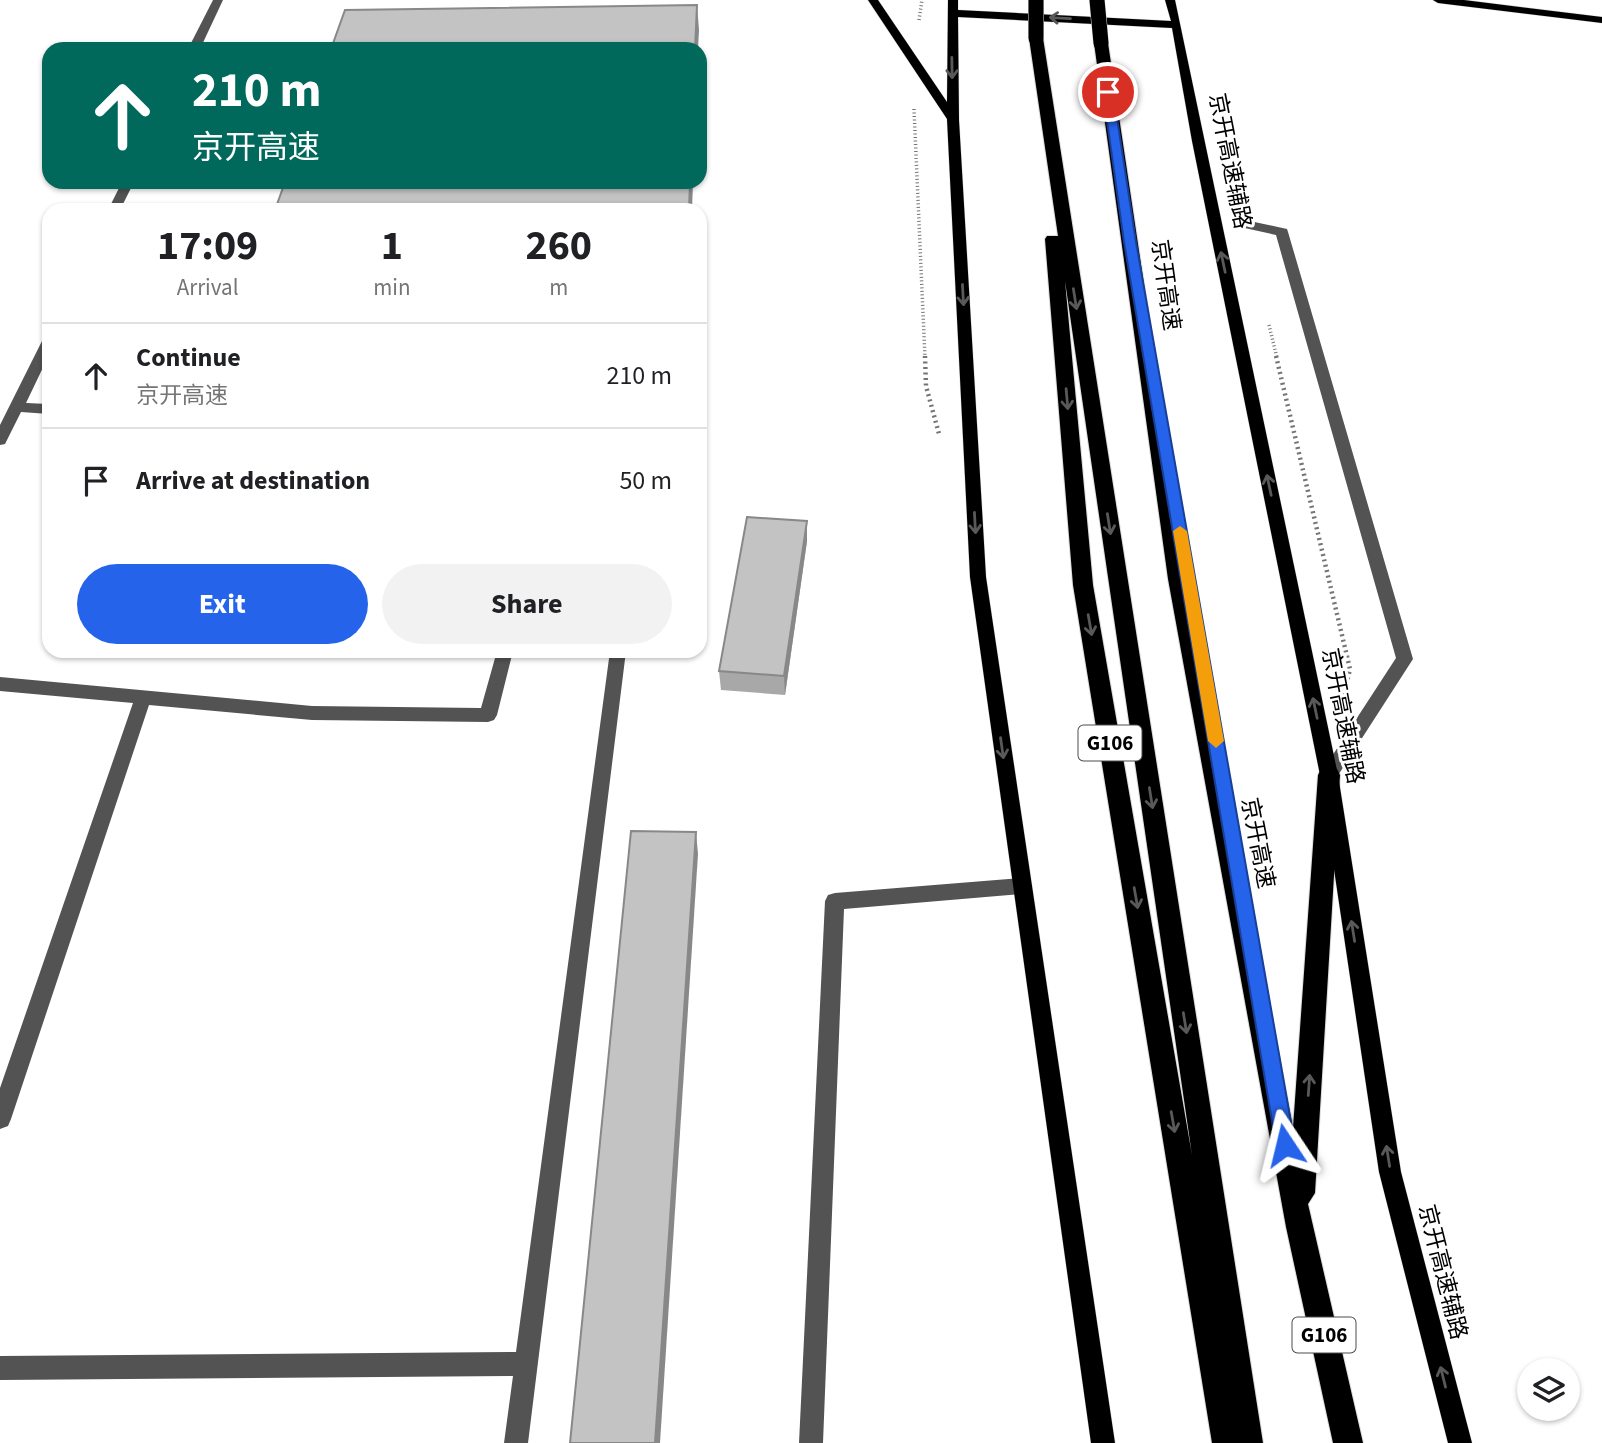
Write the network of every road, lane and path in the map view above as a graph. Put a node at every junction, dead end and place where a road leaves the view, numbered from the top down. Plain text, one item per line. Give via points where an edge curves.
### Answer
1 (218, 0) edge
2 (873, 0) edge
3 (922, 0) edge
4 (1036, 0) edge
5 (1097, 0) edge
6 (1170, 0) edge
7 (1438, 0) edge
8 (952, 6) edge
9 (1602, 20) edge
10 (1177, 25) junction
11 (1036, 38) junction
12 (197, 42) edge
13 (913, 58) junction
14 (953, 120) junction
15 (1245, 223) dead end
16 (42, 355) edge
17 (16, 407) junction
18 (42, 409) edge
19 (940, 437) dead end
20 (0, 440) edge
21 (503, 658) edge
22 (617, 658) edge
23 (0, 684) edge
24 (143, 698) junction
25 (1329, 775) junction
26 (1022, 886) junction
27 (0, 1119) edge
28 (1300, 1227) junction
29 (526, 1364) junction
30 (0, 1368) edge
31 (516, 1443) edge
32 (811, 1443) edge
33 (1103, 1443) edge
34 (1227, 1443) edge
35 (1248, 1443) edge
36 (1348, 1443) edge
37 (1356, 1443) edge
38 (1460, 1443) edge

1 - 12 street
2 - 13 main road
3 - 13 path
4 - 11 highway, G106, bridge
5 - 28 highway, 京开高速, bridge via 1126,214
6 - 10 main road, 京开高速辅路
7 - 9 main road
10 -> 8 main road
8 -> 14 main road
25 -> 10 main road, 京开高速辅路
11 -> 34 highway, G106 via 1083,584
11 -> 35 highway
13 - 14 main road
13 - 19 path via 926,386
14 -> 26 main road via 978,578
15 - 25 street via 1282,232 1405,659
16 - 17 street
17 - 18 street
17 - 20 street
21 - 24 street via 488,715 312,713
22 - 29 street
23 - 24 street
24 - 27 street
28 -> 25 highway
38 -> 25 main road, 京开高速辅路 via 1390,1172
26 - 32 street via 835,901
26 - 33 main road
28 - 36 highway, G106
28 - 37 highway
29 - 30 street
29 - 31 street

